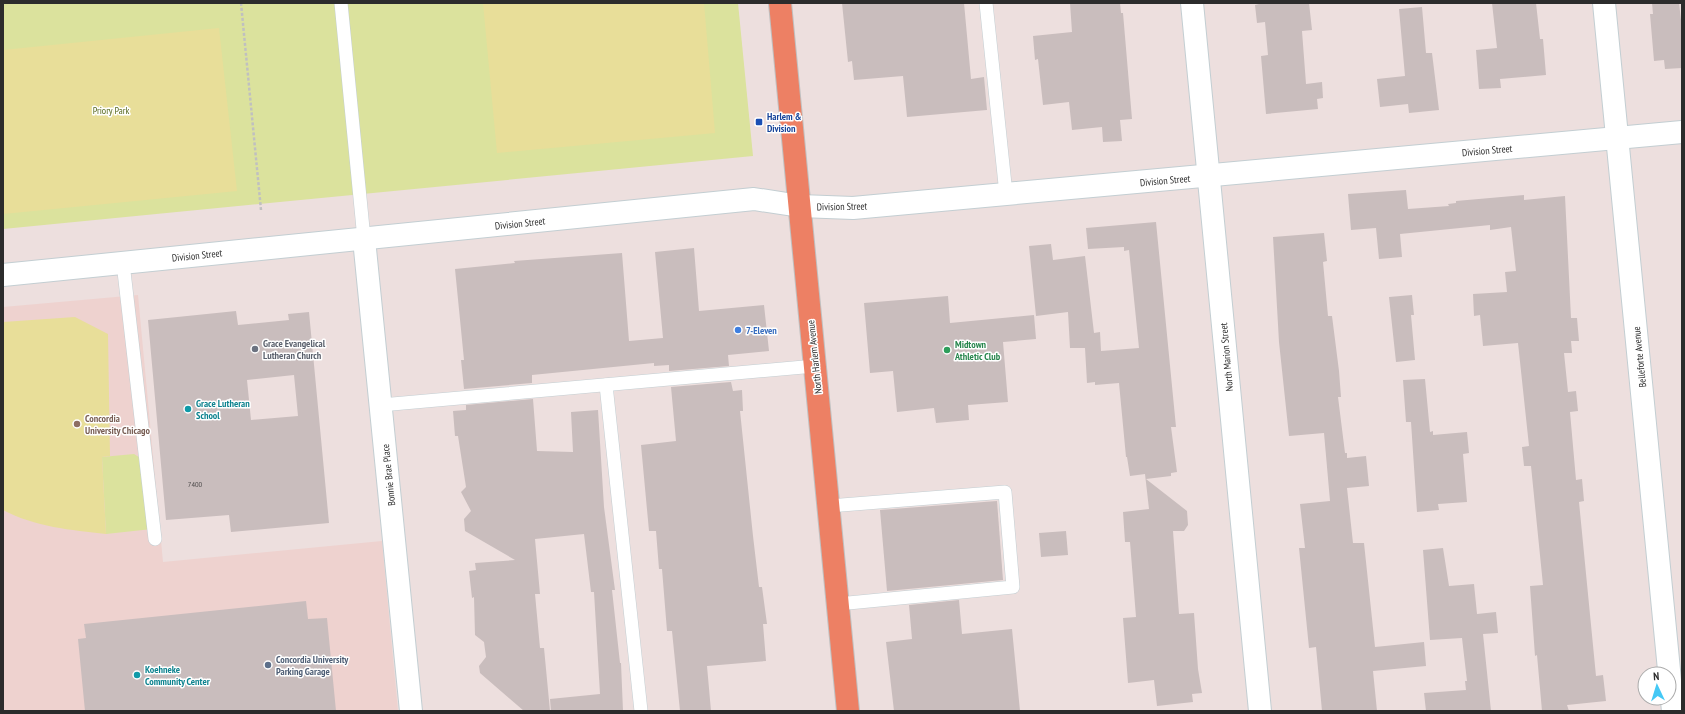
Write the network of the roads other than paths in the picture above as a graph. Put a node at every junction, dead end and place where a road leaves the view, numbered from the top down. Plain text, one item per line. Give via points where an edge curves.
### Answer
1 (340, 3) edge
2 (780, 3) edge
3 (986, 3) edge
4 (1192, 3) edge
5 (1604, 3) edge
6 (1682, 132) edge
7 (1618, 138) junction
8 (1209, 176) junction
9 (1006, 194) junction
10 (800, 206) junction
11 (364, 239) junction
12 (123, 263) junction
13 (3, 275) edge
14 (815, 366) junction
15 (606, 385) junction
16 (381, 405) junction
17 (829, 506) junction
18 (155, 539) dead end
19 (838, 604) junction
20 (411, 711) edge
21 (641, 711) edge
22 (848, 711) edge
23 (1260, 711) edge
24 (1673, 711) edge

1 - 11 lane
2 - 10 main road, North Harlem Avenue
3 - 9 lane
4 - 8 street, North Marion Street
5 - 7 street, Belleforte Avenue
6 - 7 street, Division Street
7 - 8 street, Division Street
7 - 24 street, Belleforte Avenue
8 - 9 street, Division Street
8 - 23 street, North Marion Street
9 - 10 street, Division Street via 853,208
10 - 11 street, Division Street via 754,200
10 - 14 main road, North Harlem Avenue
11 - 12 street, Division Street
11 - 16 street, Bonnie Brae Place
12 - 13 street, Division Street
12 - 18 lane
14 - 15 lane
14 - 17 main road, North Harlem Avenue
15 - 16 lane
15 - 21 lane
16 - 20 street, Bonnie Brae Place
17 - 19 main road, North Harlem Avenue
17 - 19 lane via 1005,492 1013,587
19 - 22 main road, North Harlem Avenue

